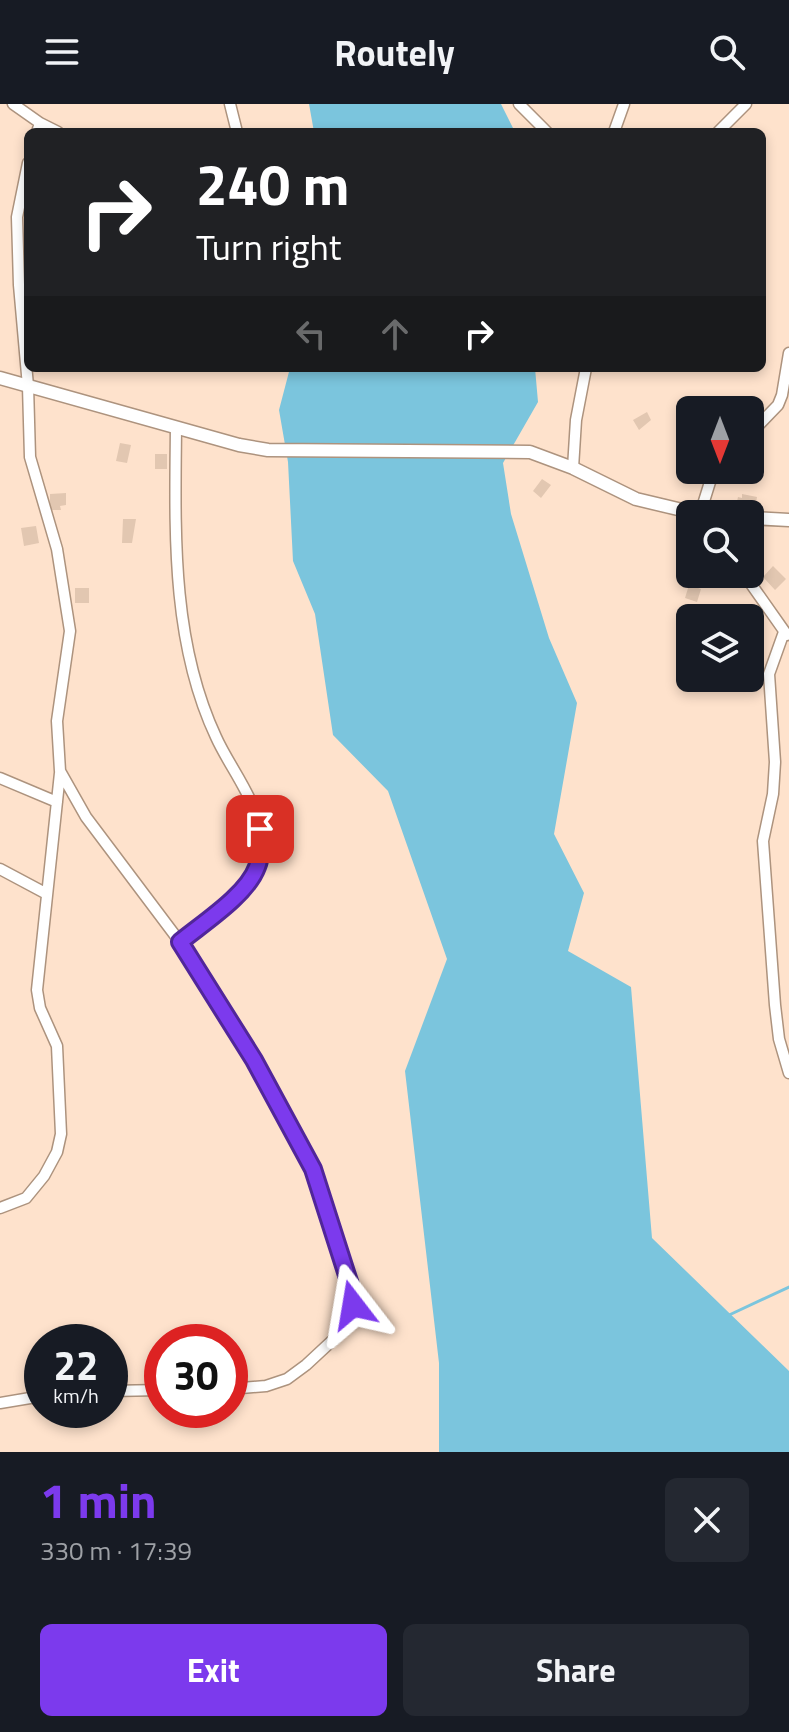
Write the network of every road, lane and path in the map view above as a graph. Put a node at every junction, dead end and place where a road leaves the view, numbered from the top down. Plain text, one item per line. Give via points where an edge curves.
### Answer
1 (13, 104) edge
2 (230, 104) edge
3 (519, 104) edge
4 (624, 104) edge
5 (746, 104) edge
6 (38, 127) edge
7 (236, 128) edge
8 (543, 128) edge
9 (615, 128) edge
10 (722, 128) edge
11 (24, 183) edge
12 (24, 336) edge
13 (789, 353) edge
14 (27, 372) edge
15 (585, 372) edge
16 (0, 378) edge
17 (28, 386) junction
18 (764, 420) edge
19 (176, 427) junction
20 (573, 468) junction
21 (676, 509) edge
22 (764, 519) edge
23 (789, 520) edge
24 (754, 588) edge
25 (786, 634) edge
26 (60, 771) junction
27 (0, 778) edge
28 (57, 802) junction
29 (0, 869) edge
30 (47, 894) junction
31 (180, 942) junction
32 (789, 1073) edge
33 (0, 1208) edge
34 (248, 1388) edge
35 (24, 1399) edge
36 (0, 1403) edge

1 - 6 street
2 - 7 street
3 - 8 street
4 - 9 street
5 - 10 street
11 - 12 street via 17,217
13 - 18 street via 782,395
14 - 17 street
15 - 20 street
16 - 17 street
17 - 19 street
17 - 26 street via 30,457 57,549 70,631 57,721
19 - 20 street via 268,450 530,452
19 - 31 street via 176,561 189,654 202,707 251,802 261,851 256,870 241,890
20 - 21 street via 636,499
22 - 23 street
24 - 25 street
25 - 32 street via 769,674 775,762 763,841 776,1017
26 - 28 street
26 - 31 street via 86,817
27 - 28 street
28 - 30 street
29 - 30 street
30 - 33 street via 37,990 57,1046 61,1134 44,1176 26,1198
31 - 34 street via 254,1060 313,1169 353,1294 350,1317 306,1365 287,1379
35 - 36 street

